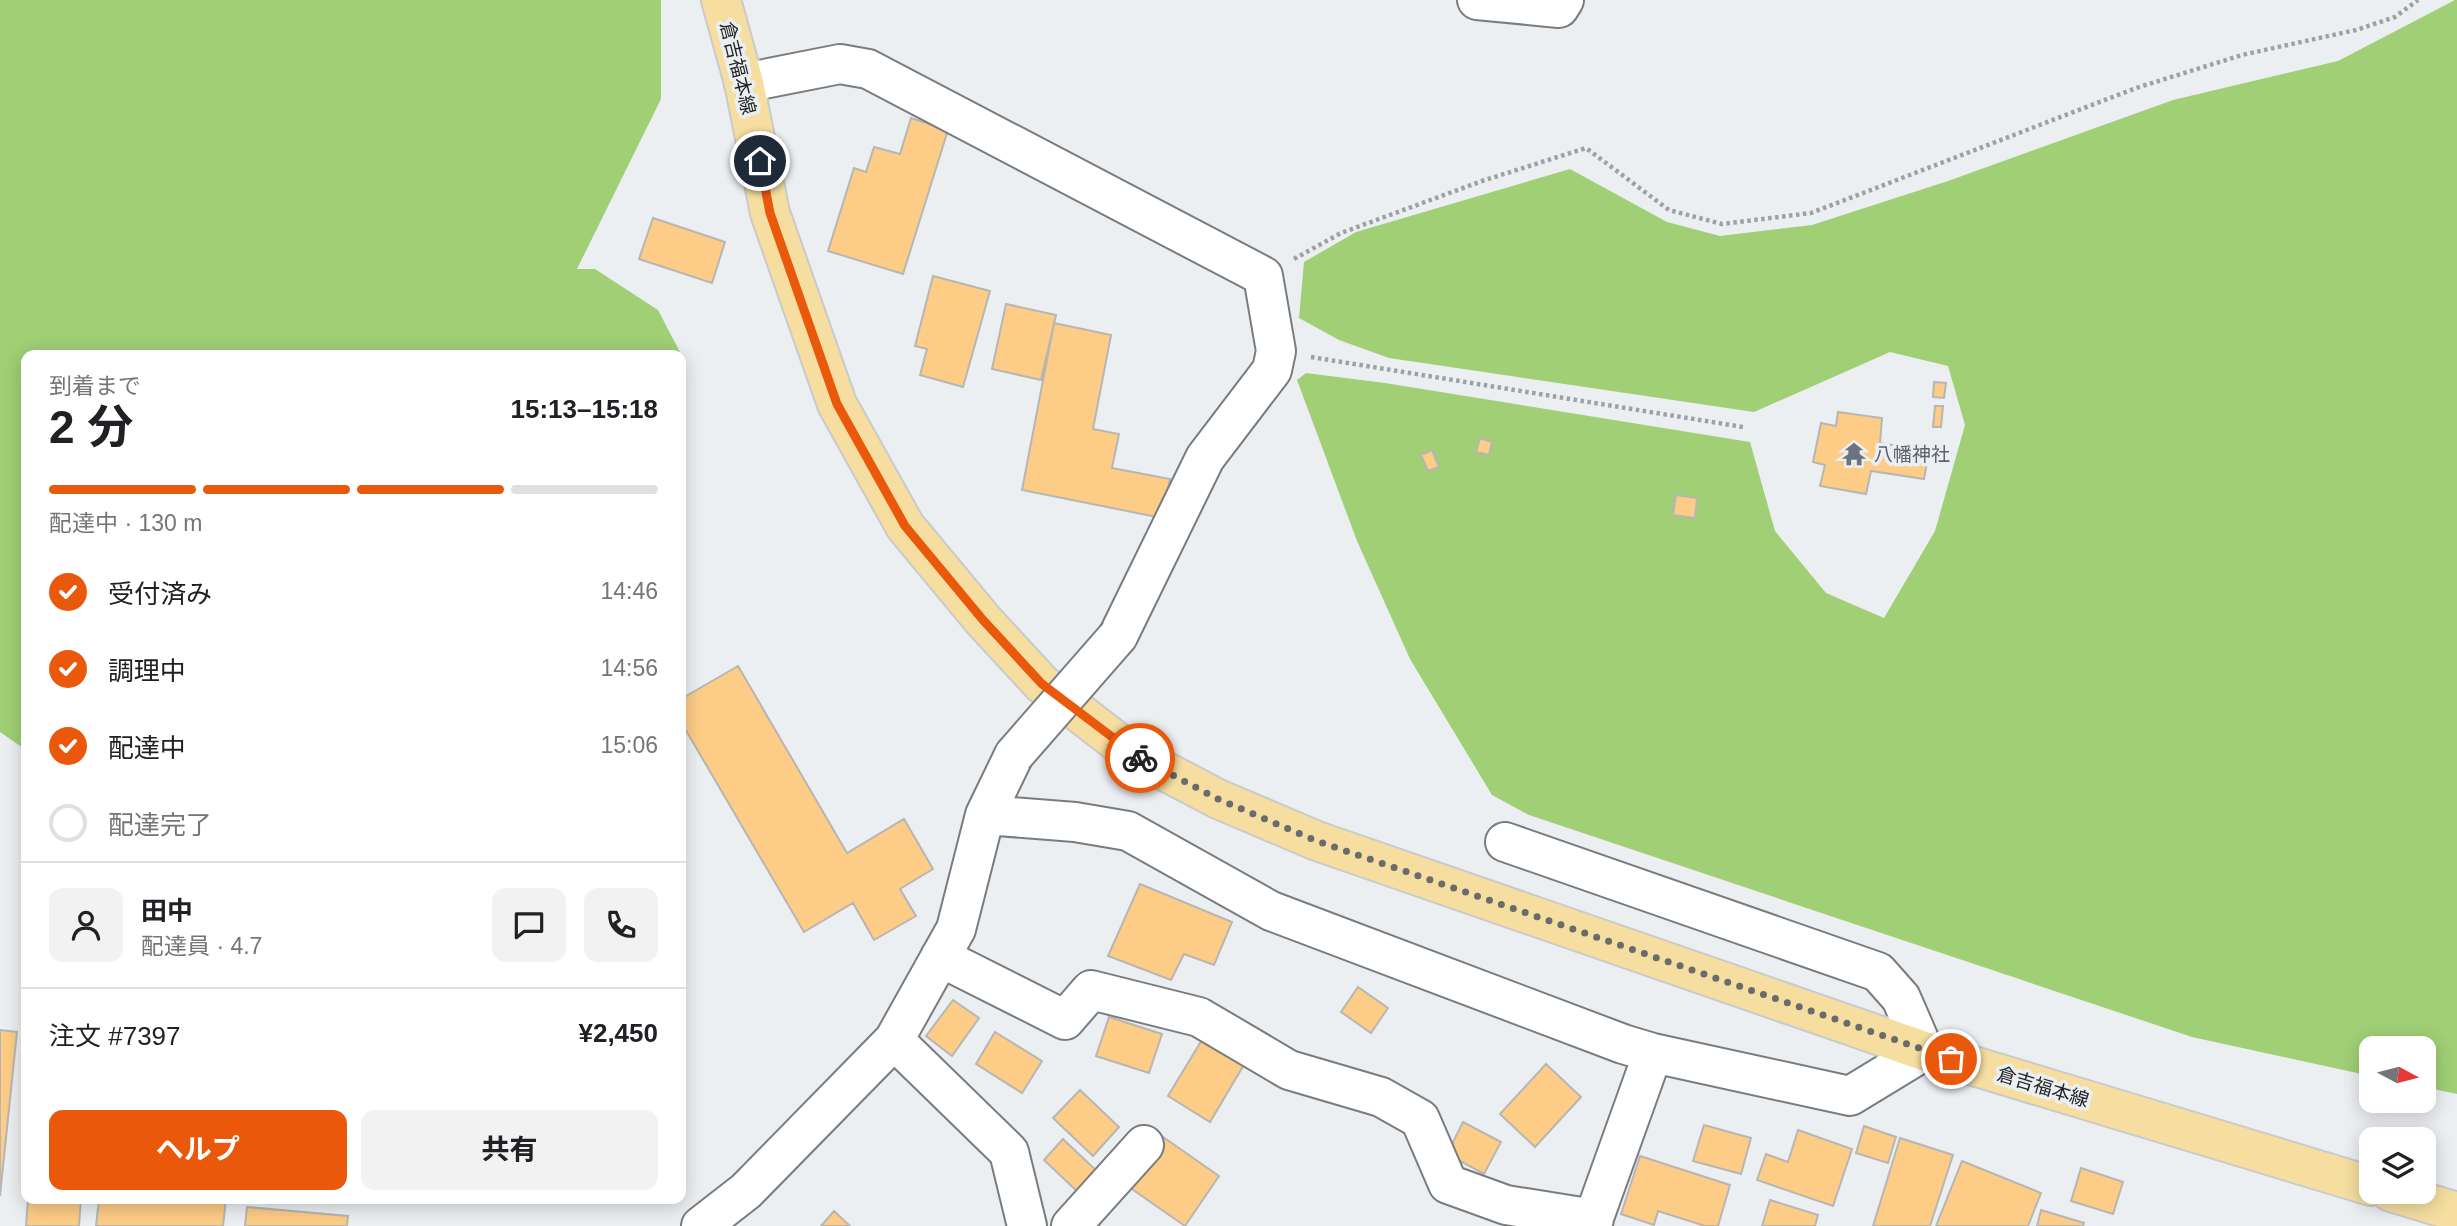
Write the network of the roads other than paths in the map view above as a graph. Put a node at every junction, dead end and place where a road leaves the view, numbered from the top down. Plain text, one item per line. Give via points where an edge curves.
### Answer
1 (721, 0) edge
2 (1477, 0) edge
3 (1564, 0) edge
4 (744, 83) junction
5 (985, 815) junction
6 (1504, 842) dead end
7 (940, 957) junction
8 (894, 1040) junction
9 (1924, 1051) junction
10 (1653, 1053) junction
11 (1144, 1145) dead end
12 (2359, 1182) edge
13 (2431, 1204) edge
14 (2457, 1212) edge
15 (1592, 1222) edge
16 (701, 1226) edge
17 (1027, 1226) edge
18 (1071, 1226) edge

1 - 4 main road, 倉吉福本線
2 - 3 street via 1559,8
4 - 5 street, bridge via 840,64 869,69 1263,276 1276,351 1272,370 1205,458 1118,636 1014,755
4 - 9 main road, 倉吉福本線 via 770,213 837,404 905,526 1042,684 1134,755 1218,799 1317,841
5 - 7 street via 956,929
5 - 10 street via 1128,831 1271,911
6 - 9 street via 1878,972 1901,998
7 - 8 street
7 - 15 street via 1065,1020 1090,990 1199,1017 1289,1070 1381,1097 1420,1119 1448,1184 1506,1205
8 - 16 street via 746,1191
8 - 17 street via 1009,1152
9 - 10 street via 1850,1097
9 - 12 main road, 倉吉福本線
10 - 15 street
11 - 18 street
13 - 14 main road

